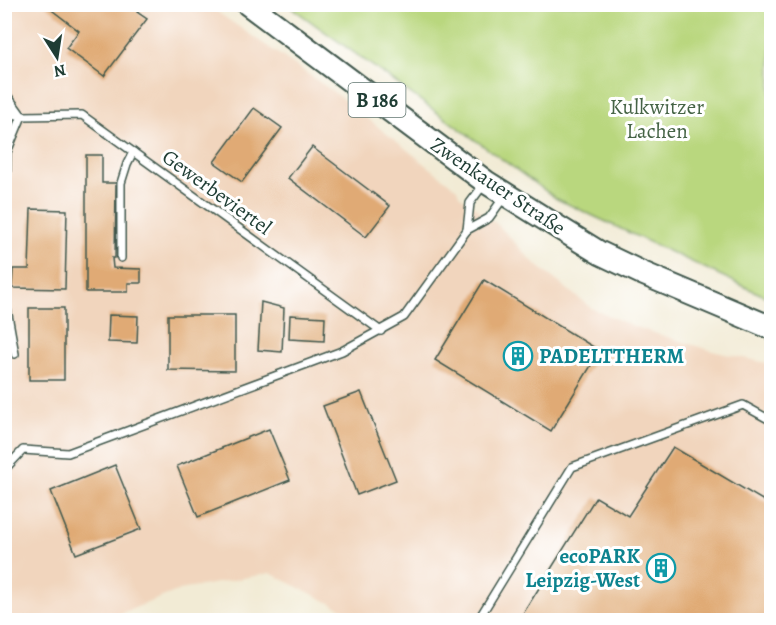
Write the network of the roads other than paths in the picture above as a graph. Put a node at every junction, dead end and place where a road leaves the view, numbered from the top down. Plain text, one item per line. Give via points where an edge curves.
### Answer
1 (248, 4) edge
2 (4, 91) edge
3 (4, 112) edge
4 (22, 116) junction
5 (133, 152) junction
6 (486, 182) junction
7 (506, 195) junction
8 (467, 230) junction
9 (121, 258) dead end
10 (771, 328) edge
11 (381, 331) junction
12 (15, 354) dead end
13 (771, 422) edge
14 (4, 470) edge
15 (478, 621) edge

1 - 6 main road, Zwenkauer Straße / B 186
2 - 4 lane
3 - 4 lane, Gewerbeviertel
4 - 5 lane, Gewerbeviertel via 82,115
4 - 12 lane via 8,152 5,298
5 - 9 lane via 121,183
5 - 11 lane, Gewerbeviertel
6 - 7 main road, Zwenkauer Straße / B 186
6 - 8 lane via 470,203
7 - 8 lane via 489,218
7 - 10 main road, Zwenkauer Straße / B 186 via 600,253
8 - 11 lane via 404,317
11 - 14 lane via 342,351 68,453 23,450
13 - 15 lane via 743,405 572,467

